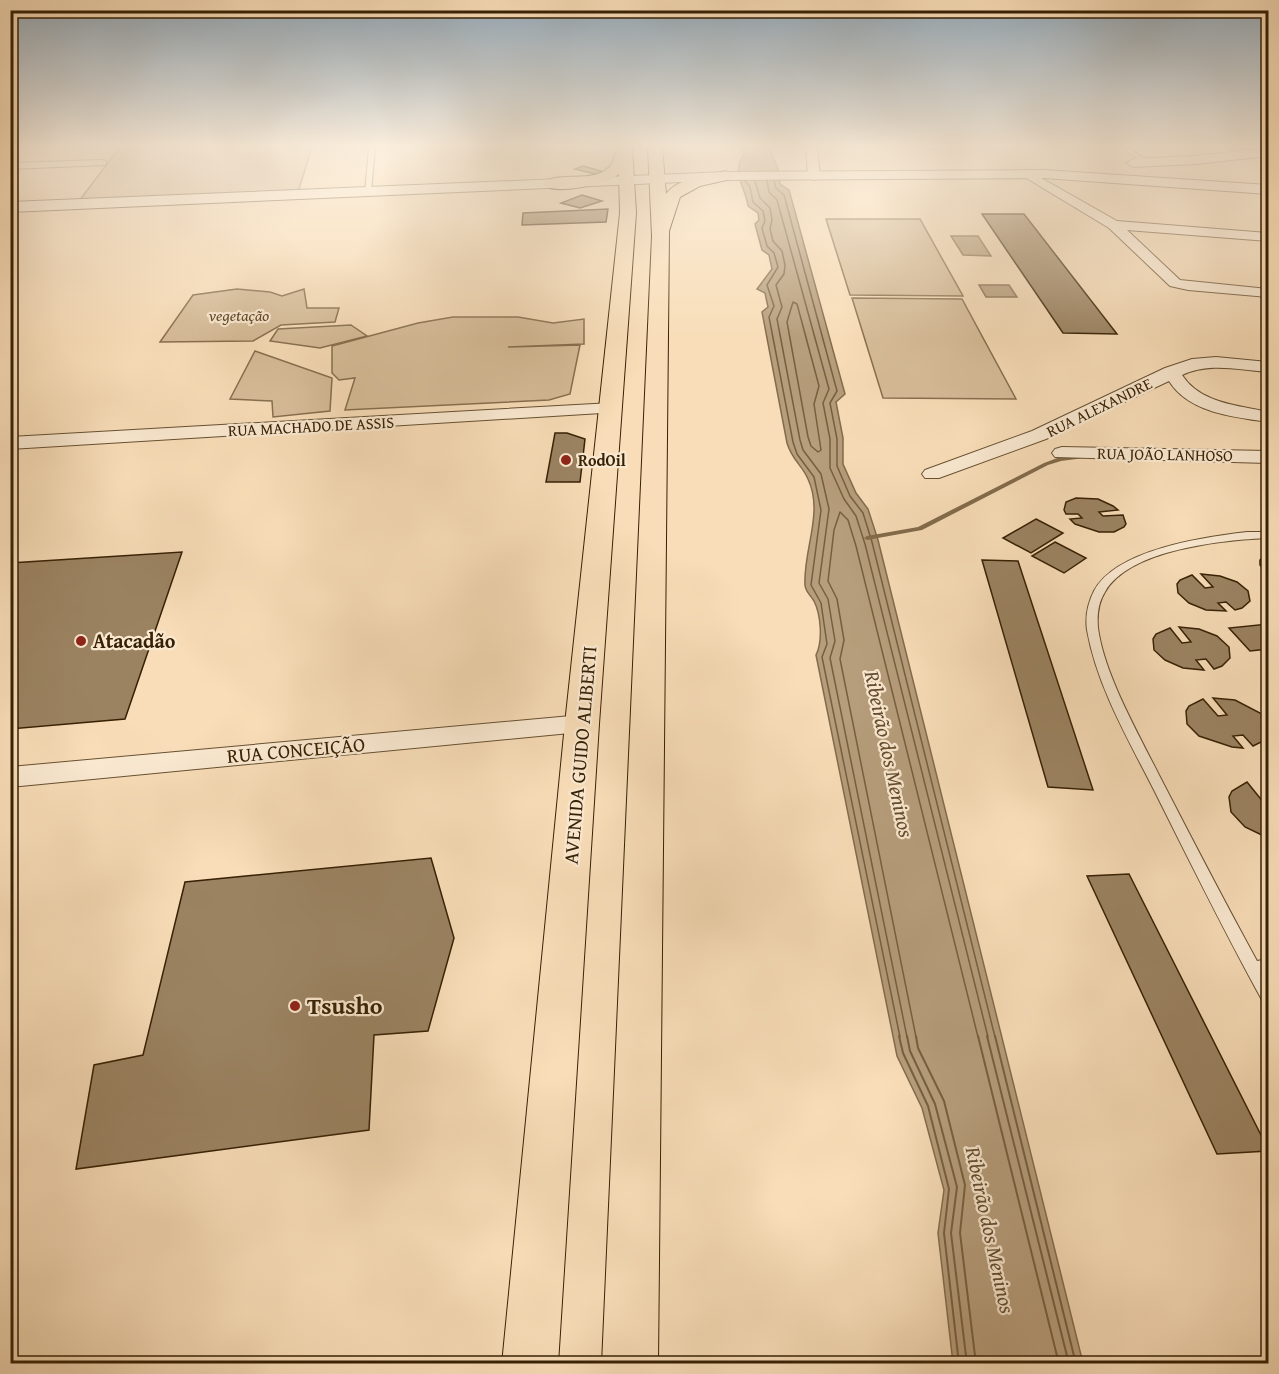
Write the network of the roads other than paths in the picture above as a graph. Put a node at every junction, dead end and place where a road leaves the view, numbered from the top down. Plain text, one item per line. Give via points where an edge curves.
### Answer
1 (660, 211) edge
2 (668, 211) edge
3 (1090, 211) edge
4 (628, 213) edge
5 (1114, 225) junction
6 (662, 236) junction
7 (1269, 237) edge
8 (622, 288) junction
9 (1269, 293) edge
10 (660, 294) junction
11 (1269, 367) edge
12 (1172, 372) junction
13 (612, 408) junction
14 (1269, 417) edge
15 (10, 443) edge
16 (1062, 453) dead end
17 (1269, 458) edge
18 (932, 474) dead end
19 (1269, 535) edge
20 (582, 724) junction
21 (10, 777) edge
22 (1261, 967) edge
23 (1269, 995) edge
24 (530, 1364) edge
25 (630, 1364) edge

1 - 6 main road
2 - 6 main road
3 - 5 street
4 - 8 main road, AVENIDA GUIDO ALIBERTI
5 - 7 street
5 - 9 street via 1175,283
6 - 10 main road
8 - 10 main road
8 - 13 main road, AVENIDA GUIDO ALIBERTI
10 - 25 main road
11 - 12 street, RUA ALEXANDRE via 1201,362
12 - 14 street via 1183,391 1196,399
12 - 18 street, RUA ALEXANDRE via 1048,431
13 - 15 street, RUA MACHADO DE ASSIS
13 - 20 main road, AVENIDA GUIDO ALIBERTI
16 - 17 street, RUA JOÃO LANHOSO
19 - 22 lane via 1239,534 1196,541 1142,560 1113,576 1100,590 1092,609 1092,632 1129,728
20 - 21 street, RUA CONCEIÇÃO
20 - 24 main road, AVENIDA GUIDO ALIBERTI
22 - 23 lane

